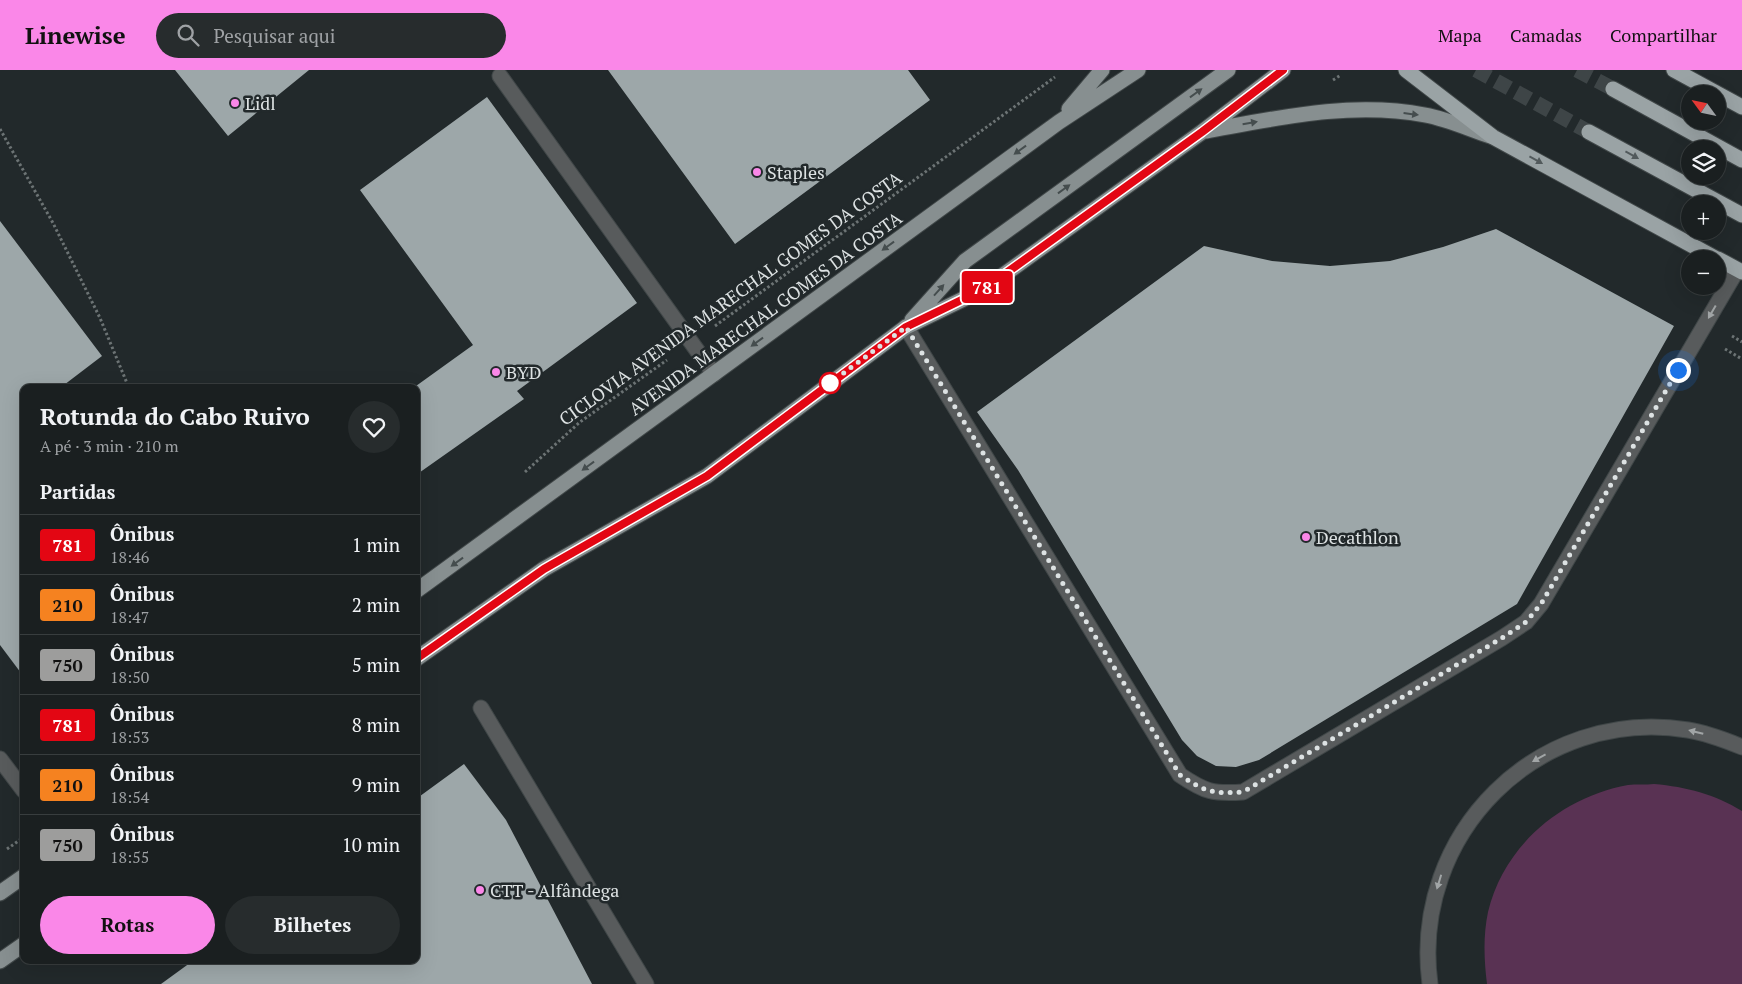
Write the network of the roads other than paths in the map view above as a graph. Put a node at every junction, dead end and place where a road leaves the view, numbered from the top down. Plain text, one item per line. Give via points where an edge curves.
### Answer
1 (1102, 70) edge
2 (1138, 70) edge
3 (1228, 70) edge
4 (1283, 70) edge
5 (1406, 70) edge
6 (1674, 70) edge
7 (500, 76) dead end
8 (1613, 89) tunnel mouth
9 (1742, 107) edge
10 (1059, 122) junction
11 (1202, 132) junction
12 (1589, 132) tunnel mouth
13 (1493, 137) junction
14 (1742, 160) edge
15 (1742, 215) edge
16 (1700, 250) edge
17 (1726, 264) edge
18 (1740, 271) edge
19 (906, 327) junction
20 (714, 374) junction
21 (420, 588) edge
22 (420, 656) edge
23 (480, 708) dead end
24 (1742, 748) edge
25 (0, 759) edge
26 (20, 786) edge
27 (20, 879) edge
28 (0, 893) edge
29 (20, 947) edge
30 (0, 961) edge
31 (646, 984) edge
32 (1430, 984) edge

1 - 10 main road
2 - 10 main road, AVENIDA MARECHAL GOMES DA COSTA
19 -> 3 main road via 965,261
4 - 11 main road
5 - 13 highway
6 - 9 highway
7 - 20 street
8 - 14 highway
10 -> 20 main road, AVENIDA MARECHAL GOMES DA COSTA
11 -> 13 main road via 1308,113 1369,109 1425,115
11 - 19 main road via 984,289
12 -> 15 highway
13 -> 16 highway
17 - 18 highway
18 -> 19 street via 1541,604 1526,622 1243,792 1221,794 1199,788 1180,775
19 - 22 main road via 707,476 544,569
20 -> 21 main road, AVENIDA MARECHAL GOMES DA COSTA
23 - 31 street
24 -> 32 street via 1688,730 1656,727 1590,736 1528,764 1478,809 1444,866 1428,931
25 - 26 street
27 - 28 main road
29 - 30 main road

